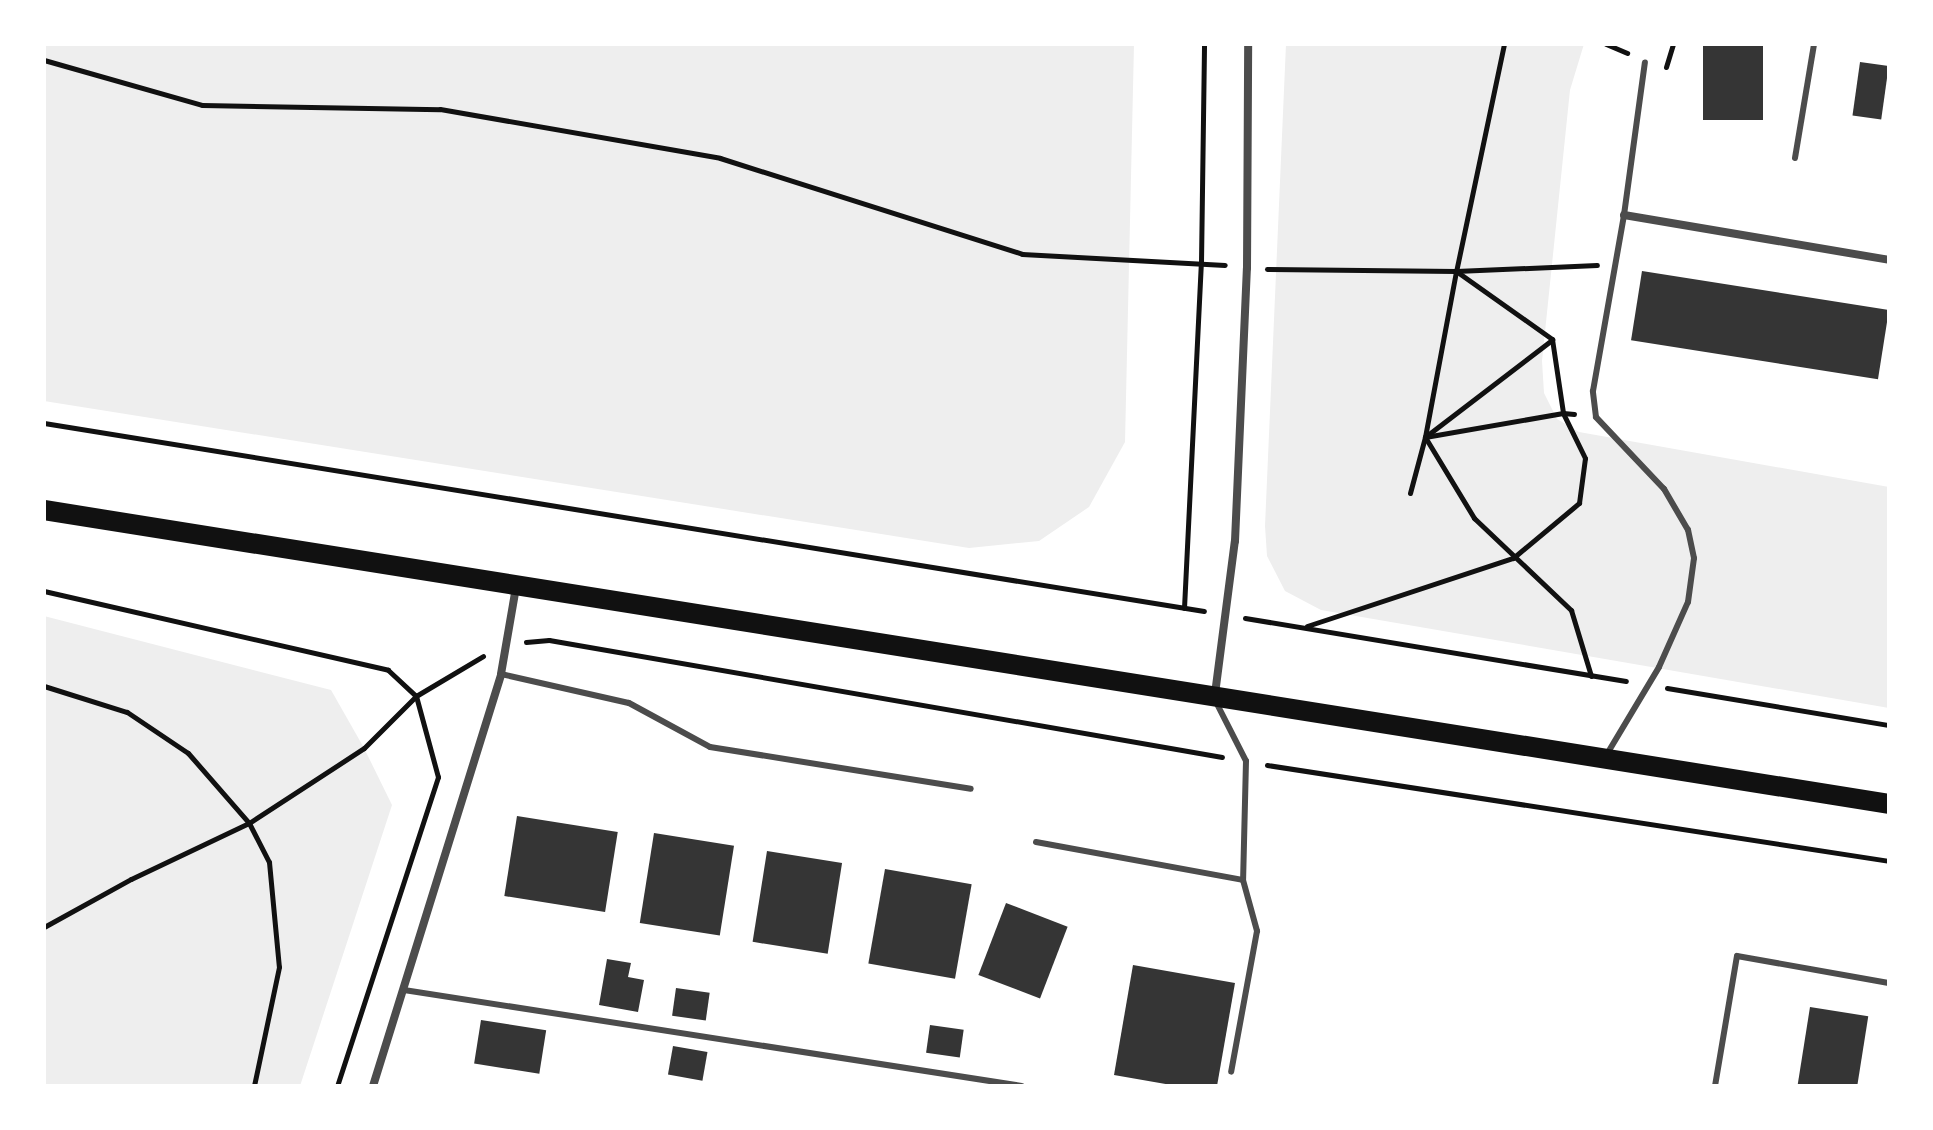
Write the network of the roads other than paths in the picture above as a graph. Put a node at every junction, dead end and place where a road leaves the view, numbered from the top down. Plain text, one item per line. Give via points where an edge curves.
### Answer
1 (1248, 44) edge
2 (1814, 44) edge
3 (1645, 62) dead end
4 (1795, 158) dead end
5 (1624, 215) junction
6 (1889, 260) edge
7 (44, 510) edge
8 (516, 586) junction
9 (501, 674) junction
10 (1214, 699) junction
11 (1605, 758) junction
12 (971, 789) dead end
13 (1889, 804) edge
14 (1036, 842) dead end
15 (1243, 880) junction
16 (1889, 983) edge
17 (404, 990) junction
18 (1231, 1072) dead end
19 (373, 1086) edge
20 (1022, 1086) edge
21 (1715, 1086) edge

1 - 10 street via 1247,268 1235,541
2 - 4 lane
3 - 5 lane
5 - 6 street
5 - 11 lane via 1593,391 1596,417 1664,489 1688,530 1694,558 1688,602
7 - 8 main road
8 - 9 street
8 - 10 main road
9 - 12 lane via 629,703 710,747
9 - 17 street
10 - 11 main road
10 - 15 lane via 1246,761
11 - 13 main road
14 - 15 lane
15 - 18 lane via 1257,931
16 - 21 lane via 1737,956
17 - 19 street
17 - 20 lane

